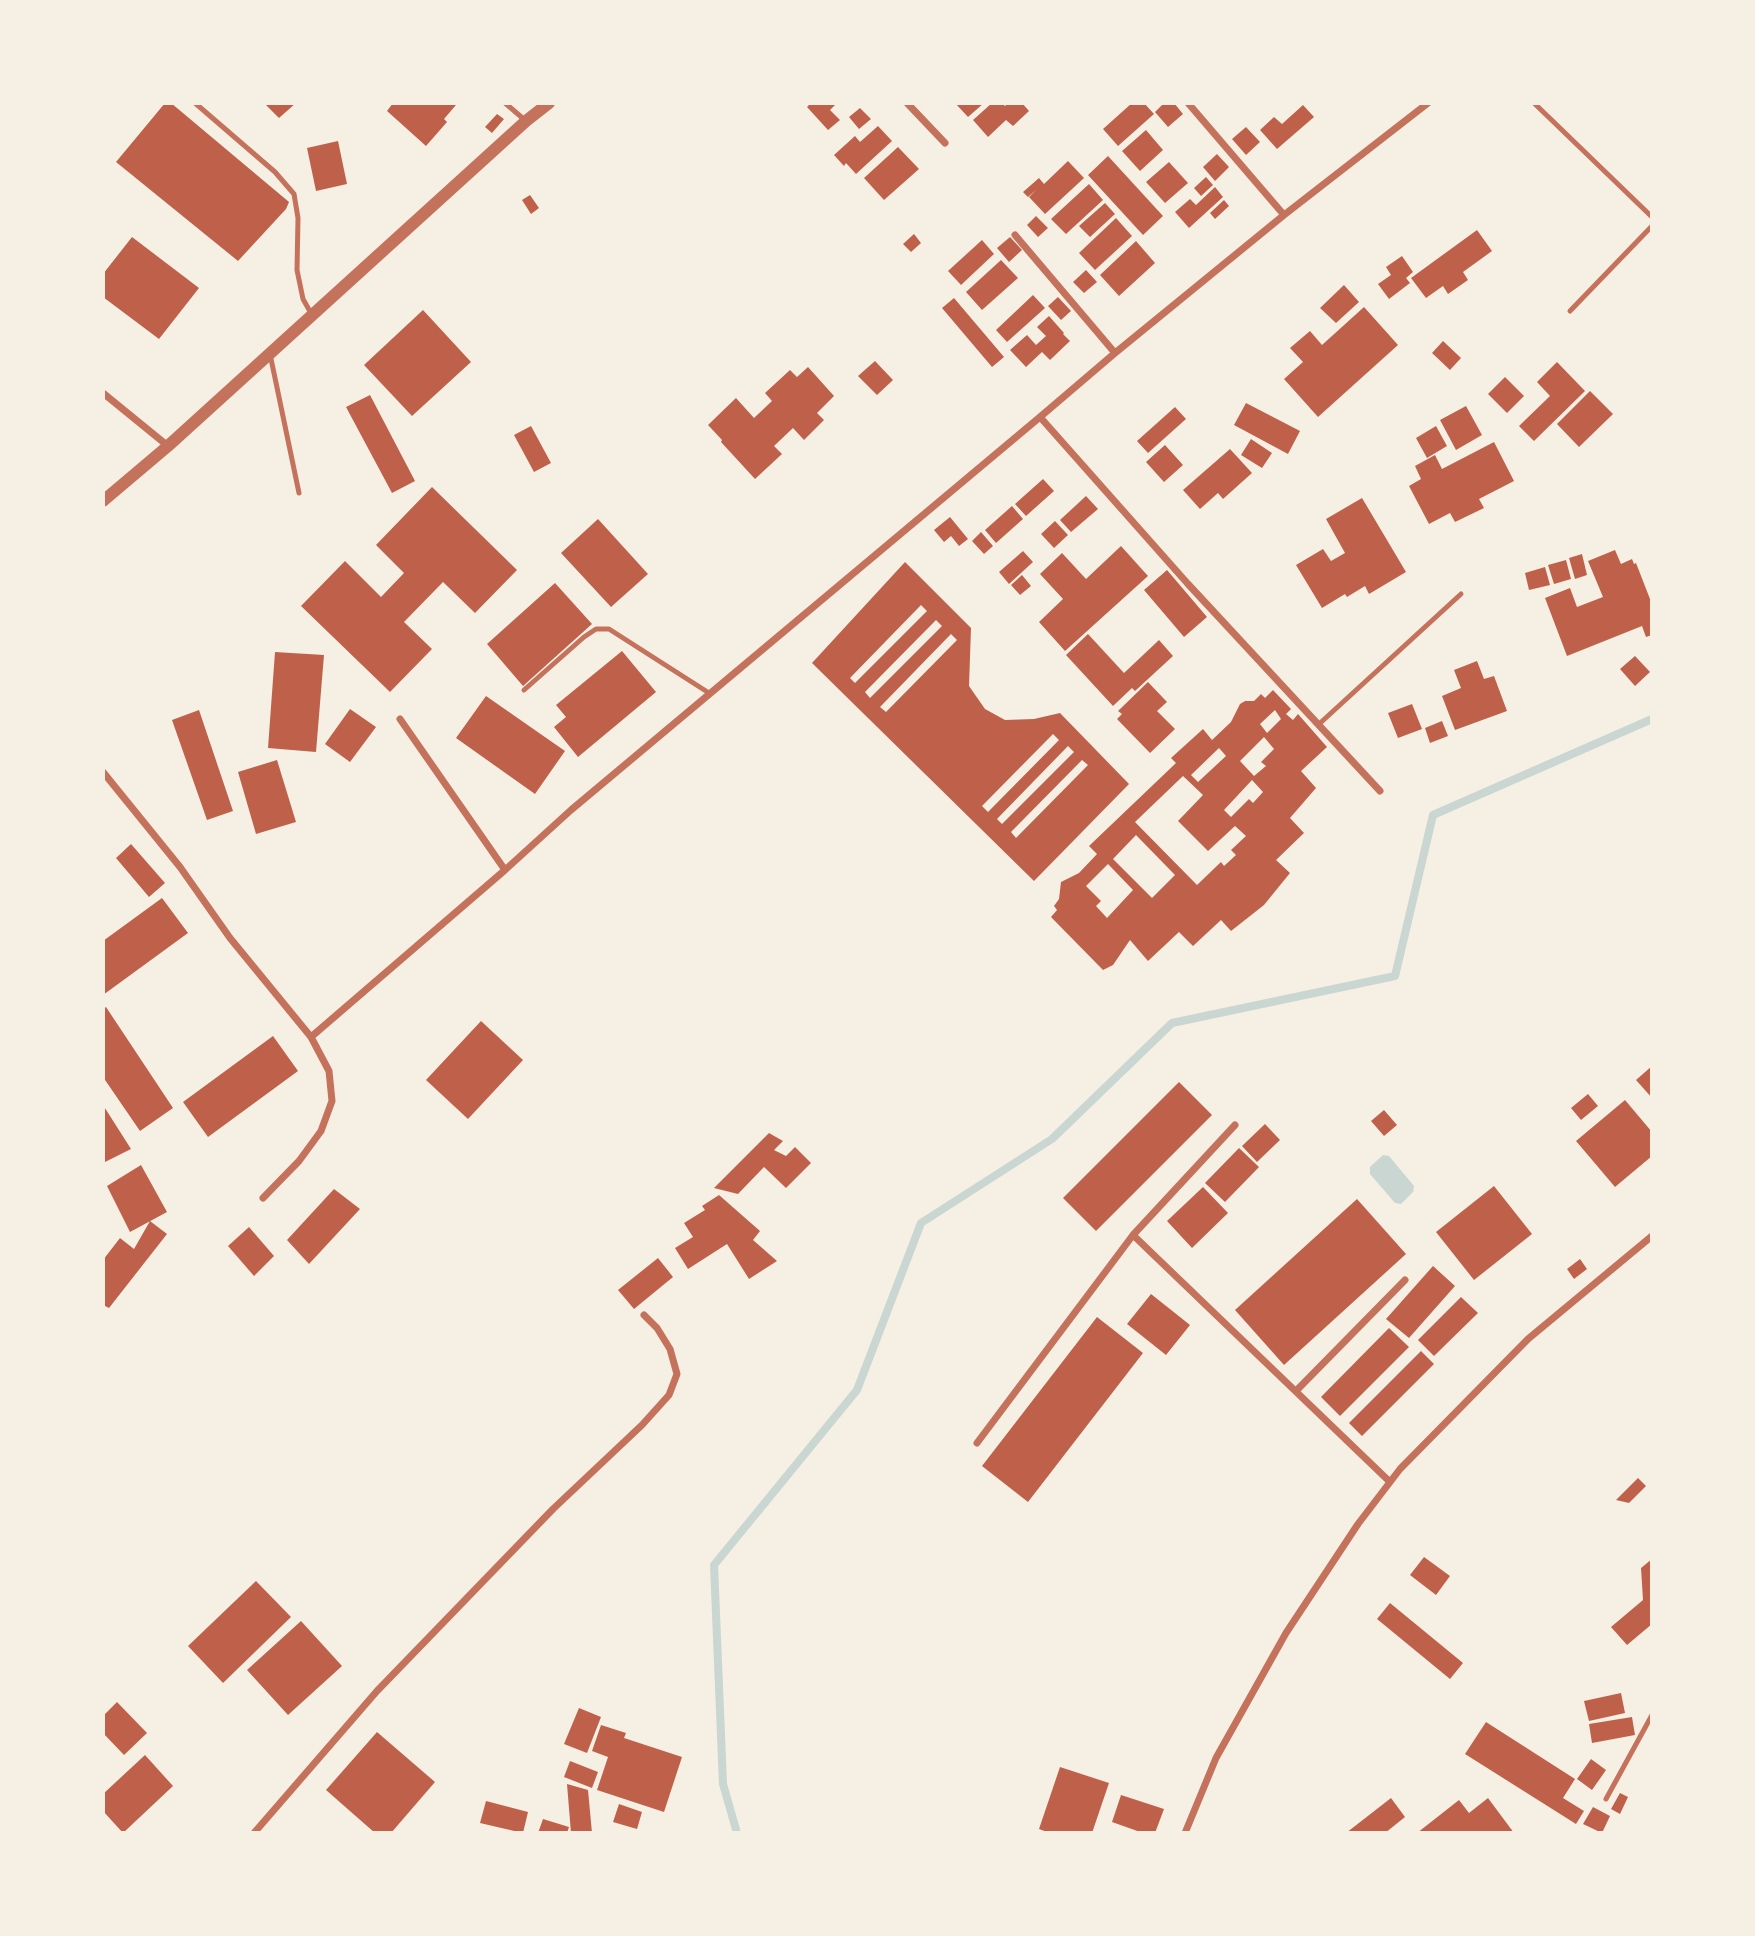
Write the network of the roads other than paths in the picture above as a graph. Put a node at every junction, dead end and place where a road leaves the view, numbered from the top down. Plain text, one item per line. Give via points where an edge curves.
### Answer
1 (195, 103) edge
2 (505, 103) edge
3 (549, 103) edge
4 (908, 103) edge
5 (1188, 103) edge
6 (1428, 103) edge
7 (1534, 103) edge
8 (526, 121) junction
9 (945, 143) dead end
10 (1284, 215) junction
11 (1652, 217) edge
12 (1652, 226) edge
13 (1015, 235) dead end
14 (1570, 312) dead end
15 (312, 315) junction
16 (1115, 352) junction
17 (270, 354) junction
18 (103, 393) edge
19 (1040, 417) junction
20 (168, 446) junction
21 (299, 493) dead end
22 (103, 501) edge
23 (1461, 594) dead end
24 (524, 690) dead end
25 (709, 693) junction
26 (400, 719) dead end
27 (1318, 725) junction
28 (103, 772) edge
29 (1380, 791) dead end
30 (505, 870) junction
31 (311, 1037) junction
32 (1235, 1125) dead end
33 (263, 1198) dead end
34 (1133, 1235) junction
35 (1652, 1236) edge
36 (1405, 1280) dead end
37 (644, 1315) dead end
38 (1296, 1391) junction
39 (977, 1443) dead end
40 (1390, 1482) junction
41 (1652, 1715) edge
42 (1606, 1799) dead end
43 (254, 1833) edge
44 (1185, 1833) edge

1 - 15 lane via 294,194 297,270
2 - 8 lane
3 - 8 street
4 - 9 street
5 - 10 street
6 - 10 street
7 - 11 lane
8 - 15 street
10 - 16 street
12 - 14 lane
13 - 16 street
15 - 17 street
16 - 19 street
17 - 20 street
17 - 21 lane
18 - 20 street
19 - 25 street
19 - 27 street
20 - 22 street
23 - 27 lane
24 - 25 lane via 584,636 596,629 609,629
25 - 30 street
26 - 30 street
27 - 29 street
28 - 31 street
30 - 31 street
31 - 33 street via 329,1071 332,1101 321,1131
32 - 34 street
34 - 38 street
34 - 39 street
35 - 40 street via 1528,1339
36 - 38 street
37 - 43 street via 670,1349 677,1374 669,1395 377,1691
38 - 40 street
40 - 44 street via 1286,1633 1216,1758
41 - 42 lane

